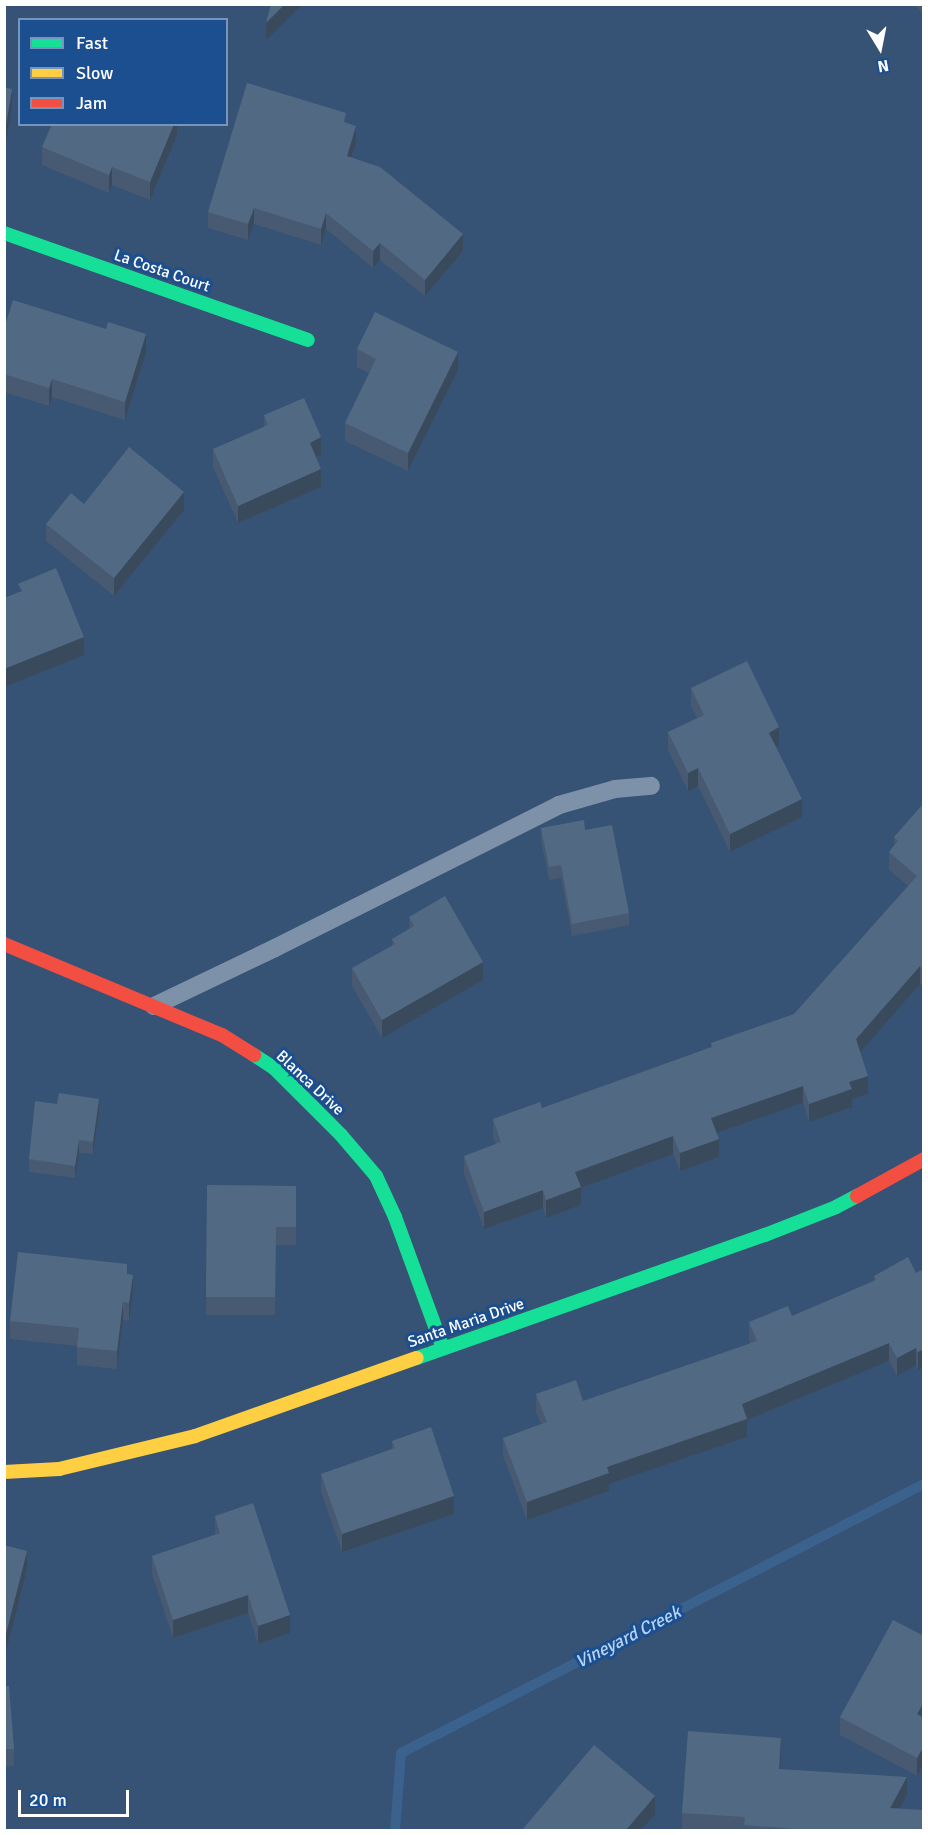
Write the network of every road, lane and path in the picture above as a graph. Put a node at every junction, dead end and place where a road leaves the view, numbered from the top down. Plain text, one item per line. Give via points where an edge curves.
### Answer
1 (4, 233) edge
2 (308, 340) dead end
3 (651, 786) dead end
4 (4, 944) edge
5 (154, 1006) junction
6 (924, 1159) edge
7 (443, 1348) junction
8 (4, 1472) edge

1 - 2 street, La Costa Court
3 - 5 lane via 615,789 559,805
4 - 5 street, Blanca Drive
5 - 7 street, Blanca Drive via 222,1035 274,1068 376,1176
6 - 7 street, Santa Maria Drive via 836,1207 786,1227
7 - 8 street, Santa Maria Drive via 195,1436 59,1469

